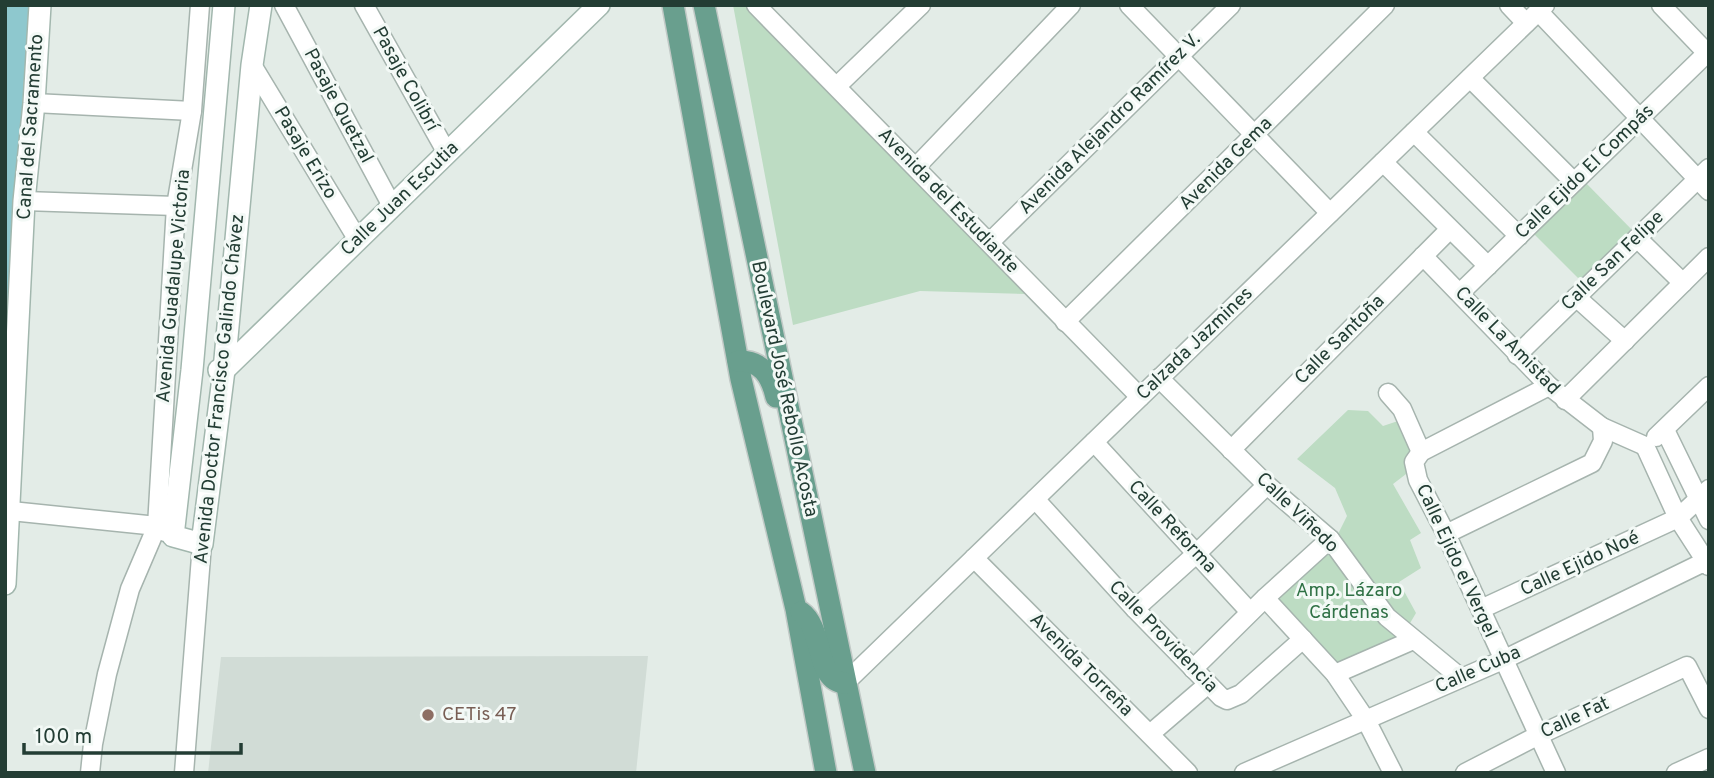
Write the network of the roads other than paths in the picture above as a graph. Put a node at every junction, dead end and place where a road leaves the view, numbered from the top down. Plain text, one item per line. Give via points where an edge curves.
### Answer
1 (40, 5) edge
2 (200, 5) edge
3 (224, 5) edge
4 (261, 5) edge
5 (284, 5) edge
6 (364, 5) edge
7 (599, 5) edge
8 (673, 5) edge
9 (704, 5) edge
10 (921, 5) edge
11 (1072, 5) edge
12 (1129, 5) edge
13 (1231, 5) edge
14 (1385, 5) edge
15 (1508, 5) edge
16 (1661, 5) edge
17 (762, 7) edge
18 (1536, 13) edge
19 (1708, 52) edge
20 (1178, 57) junction
21 (252, 65) junction
22 (1470, 78) junction
23 (837, 86) junction
24 (34, 103) junction
25 (192, 111) junction
26 (1639, 119) junction
27 (1414, 132) junction
28 (1255, 135) junction
29 (446, 153) junction
30 (1383, 162) junction
31 (916, 167) junction
32 (1705, 179) edge
33 (1574, 182) junction
34 (24, 201) junction
35 (176, 206) junction
36 (392, 206) junction
37 (1330, 213) junction
38 (1449, 230) junction
39 (1519, 236) junction
40 (1637, 238) junction
41 (358, 240) junction
42 (990, 242) junction
43 (1423, 256) junction
44 (1709, 257) edge
45 (1488, 266) junction
46 (1683, 284) junction
47 (1460, 293) junction
48 (1576, 297) junction
49 (1065, 321) junction
50 (1625, 341) junction
51 (1517, 355) junction
52 (738, 362) junction
53 (192, 370) junction
54 (224, 370) junction
55 (1159, 378) junction
56 (1549, 386) junction
57 (1709, 386) edge
58 (1388, 393) dead end
59 (1140, 397) junction
60 (1565, 400) junction
61 (1602, 428) junction
62 (1665, 430) junction
63 (1094, 442) junction
64 (795, 444) junction
65 (1645, 446) junction
66 (1231, 450) junction
67 (1418, 457) junction
68 (1267, 485) junction
69 (1704, 494) edge
70 (1035, 499) junction
71 (10, 510) junction
72 (1678, 518) junction
73 (1709, 520) edge
74 (165, 531) junction
75 (1446, 534) junction
76 (1330, 539) junction
77 (202, 544) junction
78 (1196, 554) junction
79 (974, 558) junction
80 (1708, 564) edge
81 (5, 584) edge
82 (1265, 598) junction
83 (1135, 608) junction
84 (796, 609) junction
85 (1481, 609) junction
86 (1250, 612) junction
87 (1303, 639) junction
88 (1413, 640) junction
89 (1503, 660) junction
90 (1193, 669) junction
91 (1335, 674) junction
92 (1461, 678) junction
93 (845, 683) junction
94 (1207, 685) junction
95 (1709, 709) edge
96 (1366, 720) junction
97 (1150, 734) junction
98 (1539, 735) junction
99 (1709, 758) edge
100 (90, 773) edge
101 (184, 773) edge
102 (826, 773) edge
103 (865, 773) edge
104 (1188, 773) edge
105 (1244, 773) edge
106 (1393, 773) edge
107 (1465, 773) edge
108 (1556, 773) edge
109 (1676, 773) edge

1 - 24 street, Canal del Sacramento
2 - 25 street, Avenida Guadalupe Victoria
3 - 53 street, Avenida Doctor Francisco Galindo Chávez
4 - 21 street, Avenida Doctor Francisco Galindo Chávez
5 - 36 street, Pasaje Quetzal
6 - 29 street, Pasaje Colibrí
7 - 29 street, Calle Juan Escutia
8 - 52 main road, Boulevard José Rebollo Acosta
9 - 64 main road, Boulevard José Rebollo Acosta
10 - 23 street
11 - 31 street
12 - 20 street
13 - 20 street, Avenida Alejandro Ramírez V.
14 - 28 street, Avenida Gema
15 - 18 street
16 - 19 street
17 - 23 street, Avenida del Estudiante
18 - 22 street, Calzada Jazmines
18 - 26 street
19 - 26 street, Calle Ejido El Compás
20 - 28 street
20 - 42 street, Avenida Alejandro Ramírez V.
21 - 41 street, Pasaje Erizo
21 - 54 street, Avenida Doctor Francisco Galindo Chávez
22 - 27 street, Calzada Jazmines
22 - 33 street
23 - 31 street, Avenida del Estudiante
24 - 25 street
24 - 34 street, Canal del Sacramento
25 - 35 street, Avenida Guadalupe Victoria
26 - 32 street
26 - 33 street, Calle Ejido El Compás
27 - 30 street, Calzada Jazmines
27 - 39 street
28 - 37 street
28 - 49 street, Avenida Gema
29 - 36 street, Calle Juan Escutia
30 - 37 street, Calzada Jazmines
30 - 38 street
31 - 42 street, Avenida del Estudiante
32 - 40 street, Calle San Felipe
33 - 39 street, Calle Ejido El Compás
34 - 35 street
34 - 71 street, Canal del Sacramento
35 - 74 street, Avenida Guadalupe Victoria
36 - 41 street, Calle Juan Escutia
37 - 55 street, Calzada Jazmines
38 - 43 street, Calle Santoña
38 - 45 street
39 - 45 street, Calle Ejido El Compás
40 - 46 street
40 - 48 street, Calle San Felipe
41 - 54 street, Calle Juan Escutia
42 - 49 street, Avenida del Estudiante
43 - 47 street, Calle La Amistad
43 - 66 street, Calle Santoña
44 - 46 street
45 - 47 street, Calle Ejido El Compás
46 - 50 street
47 - 51 street, Calle La Amistad
48 - 50 street
48 - 51 street, Calle San Felipe
49 - 59 street, Avenida del Estudiante
50 - 60 street
51 - 56 street, Calle La Amistad
52 - 64 main road via 757,365 767,374
52 - 84 main road, Boulevard José Rebollo Acosta
53 - 54 street
53 - 74 street, Avenida Doctor Francisco Galindo Chávez
54 - 77 street, Avenida Doctor Francisco Galindo Chávez
55 - 59 street, Calzada Jazmines
55 - 66 street, Calle Viñedo
56 - 60 street, Calle La Amistad
56 - 67 street
57 - 62 street
58 - 67 street, Calle Ejido el Vergel via 1402,409
59 - 63 street, Calzada Jazmines
60 - 61 street, Calle La Amistad
61 - 65 street, Calle La Amistad
61 - 75 street via 1603,441 1592,463
62 - 65 street
62 - 69 street
63 - 70 street, Calzada Jazmines
63 - 78 street, Calle Reforma
64 - 93 main road, Boulevard José Rebollo Acosta
65 - 72 street
66 - 68 street, Calle Viñedo
67 - 75 street, Calle Ejido el Vergel via 1418,480
68 - 76 street, Calle Viñedo
68 - 78 street
69 - 72 street, Calle Ejido Noé
69 - 73 street
70 - 79 street, Calzada Jazmines
70 - 83 street, Calle Providencia
71 - 74 street
71 - 81 street, Canal del Sacramento
72 - 80 street
72 - 85 street, Calle Ejido Noé
74 - 77 street
74 - 100 street, Avenida Guadalupe Victoria via 131,589 107,674
75 - 85 street, Calle Ejido el Vergel
76 - 82 street
76 - 88 street, Calle Viñedo via 1387,617
77 - 101 street, Avenida Doctor Francisco Galindo Chávez
78 - 83 street
78 - 86 street, Calle Reforma
79 - 93 street, Calzada Jazmines
79 - 97 street, Avenida Torreña
80 - 89 street, Calle Cuba
82 - 86 street
82 - 87 street
83 - 90 street, Calle Providencia
84 - 93 main road via 813,623 830,677
84 - 102 main road, Boulevard José Rebollo Acosta
85 - 89 street, Calle Ejido el Vergel
86 - 90 street
87 - 91 street
87 - 94 street, Calle Providencia via 1235,698 1227,700
88 - 91 street
88 - 92 street, Calle Viñedo
89 - 92 street, Calle Cuba
89 - 98 street, Calle Ejido el Vergel
90 - 94 street, Calle Providencia
91 - 96 street
92 - 96 street, Calle Cuba
93 - 103 main road, Boulevard José Rebollo Acosta
94 - 97 street
95 - 98 street, Calle Fat via 1687,666
96 - 105 street, Calle Cuba
96 - 106 street
97 - 104 street, Avenida Torreña
98 - 107 street, Calle Fat
98 - 108 street, Calle Ejido el Vergel
99 - 109 street

